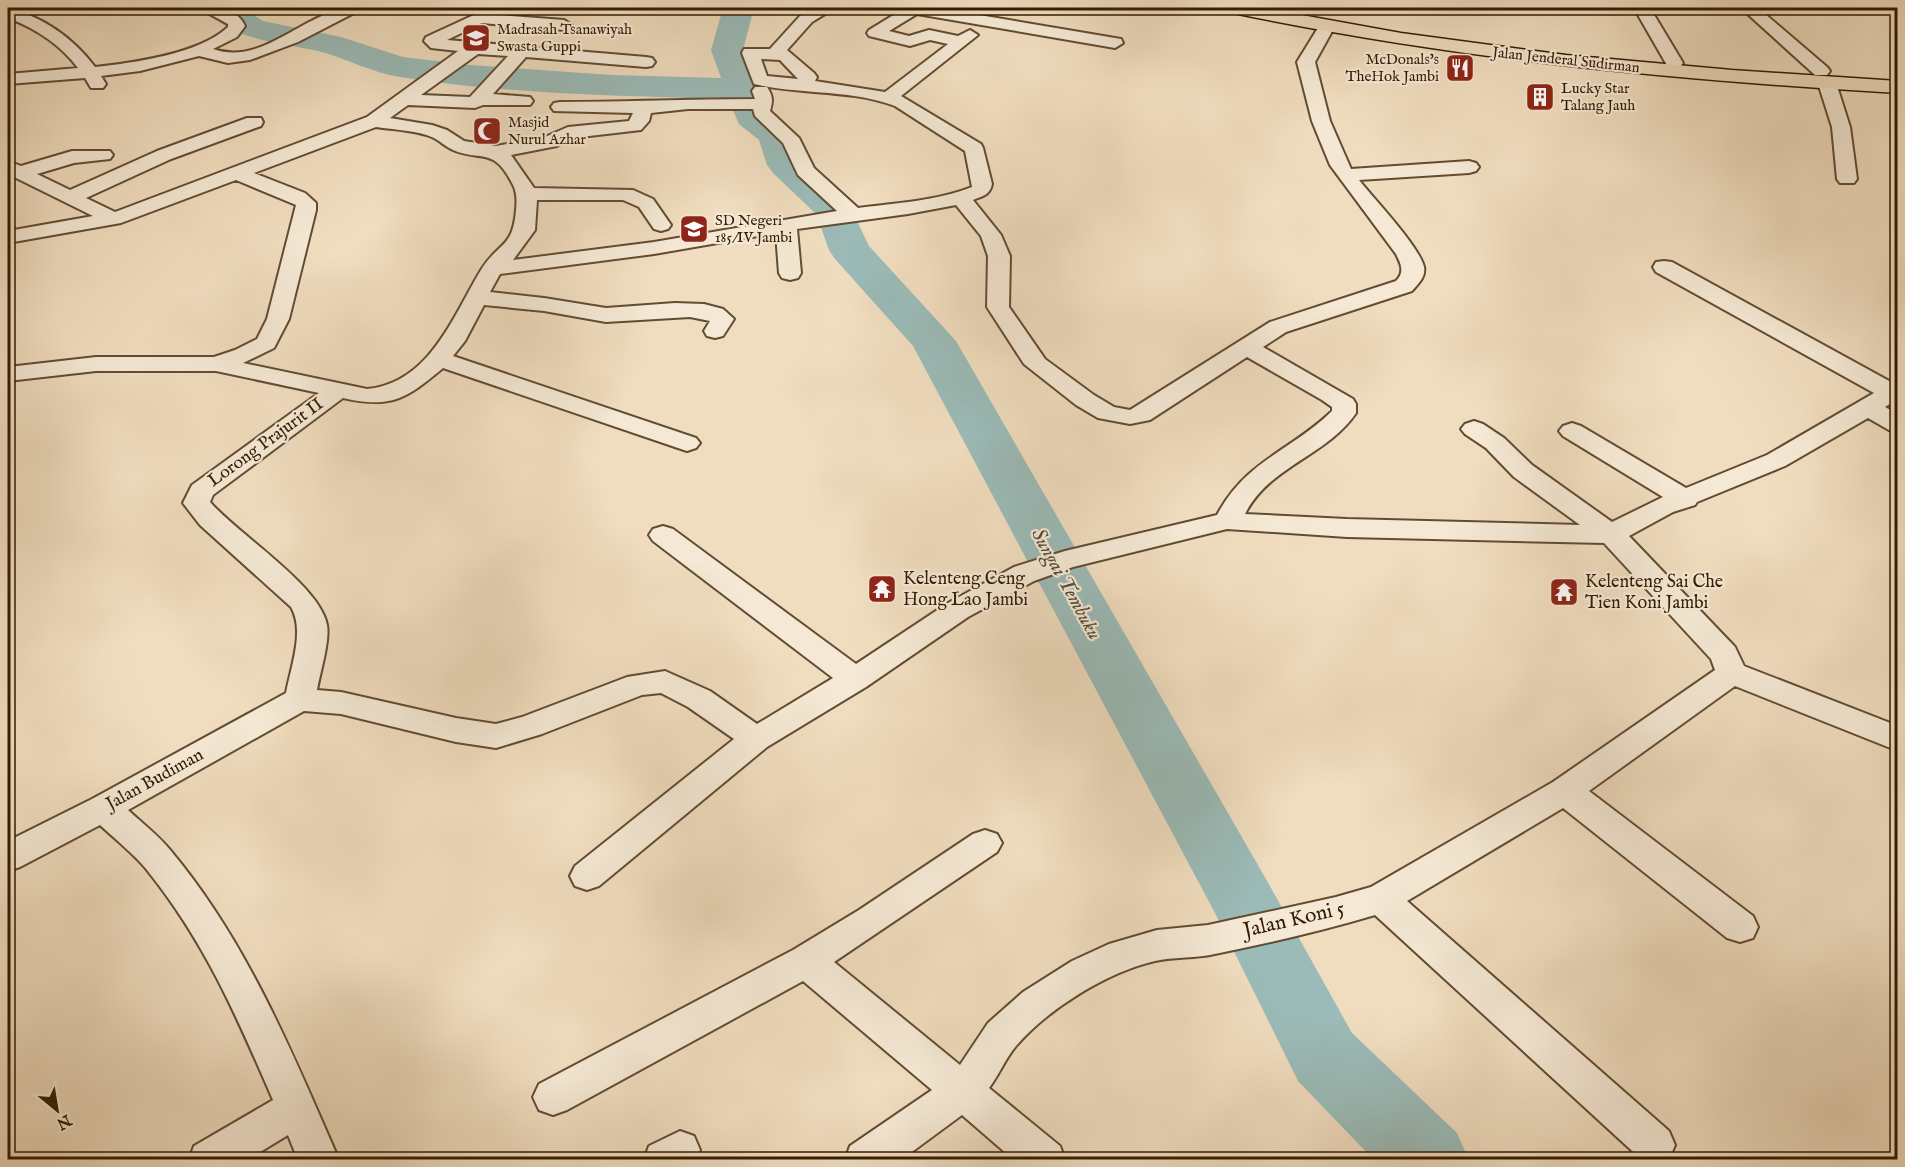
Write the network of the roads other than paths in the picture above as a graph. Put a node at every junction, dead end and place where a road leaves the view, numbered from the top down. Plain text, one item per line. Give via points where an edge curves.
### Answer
1 (15, 8) edge
2 (210, 8) edge
3 (352, 8) edge
4 (500, 8) edge
5 (824, 8) edge
6 (914, 8) edge
7 (1238, 8) edge
8 (1275, 8) edge
9 (1642, 8) edge
10 (1749, 8) edge
11 (8, 12) edge
12 (480, 18) junction
13 (991, 21) junction
14 (564, 24) dead end
15 (1327, 26) junction
16 (1438, 40) junction
17 (960, 41) junction
18 (1115, 43) dead end
19 (475, 48) junction
20 (200, 50) junction
21 (522, 52) junction
22 (776, 53) junction
23 (646, 62) dead end
24 (1674, 63) junction
25 (1824, 77) junction
26 (1898, 77) edge
27 (8, 79) edge
28 (95, 79) junction
29 (760, 80) junction
30 (805, 84) junction
31 (1898, 87) edge
32 (890, 98) junction
33 (479, 99) junction
34 (406, 100) junction
35 (524, 100) dead end
36 (752, 104) junction
37 (560, 106) dead end
38 (643, 108) junction
39 (374, 121) junction
40 (254, 122) dead end
41 (496, 152) junction
42 (104, 155) dead end
43 (1469, 167) dead end
44 (13, 170) edge
45 (235, 173) junction
46 (1345, 175) junction
47 (1847, 179) dead end
48 (526, 194) junction
49 (71, 197) junction
50 (961, 198) junction
51 (848, 215) junction
52 (114, 219) junction
53 (661, 225) dead end
54 (786, 225) junction
55 (8, 237) edge
56 (1664, 267) dead end
57 (492, 268) junction
58 (790, 273) dead end
59 (476, 298) junction
60 (715, 331) dead end
61 (1246, 347) junction
62 (439, 359) junction
63 (216, 364) junction
64 (8, 374) edge
65 (1894, 390) edge
66 (337, 391) junction
67 (1868, 407) junction
68 (1898, 425) edge
69 (1474, 429) dead end
70 (1572, 431) dead end
71 (687, 443) dead end
72 (1686, 499) junction
73 (1227, 521) junction
74 (663, 535) dead end
75 (1612, 535) junction
76 (1732, 673) junction
77 (855, 679) junction
78 (300, 699) junction
79 (756, 739) junction
80 (1898, 739) edge
81 (1565, 790) junction
82 (104, 808) junction
83 (985, 843) dead end
84 (8, 857) edge
85 (586, 876) dead end
86 (1381, 899) junction
87 (1740, 927) dead end
88 (806, 961) junction
89 (961, 1092) junction
90 (553, 1097) dead end
91 (296, 1108) junction
92 (1655, 1145) dead end
93 (209, 1160) edge
94 (319, 1160) edge
95 (865, 1160) edge
96 (1045, 1160) edge

1 - 11 street
2 - 20 street via 235,21 237,26 231,35
3 - 20 street via 279,44 233,58
4 - 12 street
5 - 22 street via 806,19
6 - 13 street
6 - 17 street via 875,33 910,41 929,35
7 - 15 highway, Jalan Jenderal Sudirman
8 - 16 highway, Jalan Jenderal Sudirman
9 - 24 street
10 - 25 street
11 - 28 street via 67,44
12 - 14 street
12 - 19 street via 432,41
13 - 17 street
13 - 18 street
15 - 16 highway, Jalan Jenderal Sudirman
15 - 46 street via 1306,62 1331,147
16 - 24 highway, Jalan Jenderal Sudirman
16 - 25 highway, Jalan Jenderal Sudirman via 1586,63
17 - 32 street
19 - 21 street
19 - 34 street
20 - 28 street
21 - 23 street
21 - 33 street
22 - 29 street via 750,53
22 - 30 street via 808,77
24 - 25 highway, Jalan Jenderal Sudirman
25 - 26 highway, Jalan Jenderal Sudirman
25 - 31 highway, Jalan Jenderal Sudirman
25 - 47 street via 1841,127
27 - 28 street
29 - 30 street
29 - 36 street
30 - 32 street
32 - 50 street via 974,148 981,190
33 - 34 street via 471,104
33 - 35 street
34 - 39 street
36 - 38 street
36 - 51 street via 782,130 805,171
37 - 38 street
38 - 41 street via 640,121 634,126 568,133 550,142
39 - 41 street via 425,129 459,146
39 - 45 street
40 - 49 street via 164,155
41 - 48 street via 523,184
42 - 44 street via 72,157
43 - 46 street
44 - 49 street
45 - 52 street
45 - 63 street via 298,196 306,203 306,210 278,319 266,343
46 - 61 street via 1406,253 1413,267 1412,278 1404,286 1278,327
48 - 53 street via 626,194 646,203
48 - 57 street via 525,230
49 - 52 street
50 - 51 street
50 - 61 street via 990,235 999,256 998,307 1036,364 1107,413 1141,415
51 - 54 street
52 - 55 street
54 - 57 street via 654,248
54 - 58 street
56 - 65 street
57 - 59 street
59 - 60 street via 615,315 698,312 723,319
59 - 62 street
61 - 73 street via 1331,395 1344,404 1344,413 1333,425 1265,472 1241,495
62 - 66 street via 390,394 367,396
62 - 71 street
63 - 64 street via 96,364
63 - 66 street
65 - 67 street
66 - 78 street, Lorong Prajurit II via 201,491 195,503 301,600 309,613 313,628
67 - 68 street
67 - 72 street via 1760,468
69 - 75 street via 1495,442 1550,492
70 - 72 street
72 - 75 street
73 - 75 street
73 - 77 street via 1065,560 1024,574 958,610
74 - 77 street
75 - 76 street via 1724,654
76 - 80 street
76 - 81 street, Jalan Koni 5
77 - 79 street
78 - 79 street via 341,703 496,736 638,685 664,682 699,699
78 - 82 street, Jalan Budiman
79 - 85 street
81 - 86 street, Jalan Koni 5
81 - 87 street
82 - 84 street, Jalan Budiman
82 - 91 street via 158,859 209,929 246,994
83 - 88 street
86 - 89 street, Jalan Koni 5 via 1208,940 1157,945 1085,972 1036,1004 1002,1035
86 - 92 street
88 - 89 street
88 - 90 street
89 - 95 street, Jalan Koni 5
89 - 96 street
91 - 93 street
91 - 94 street

